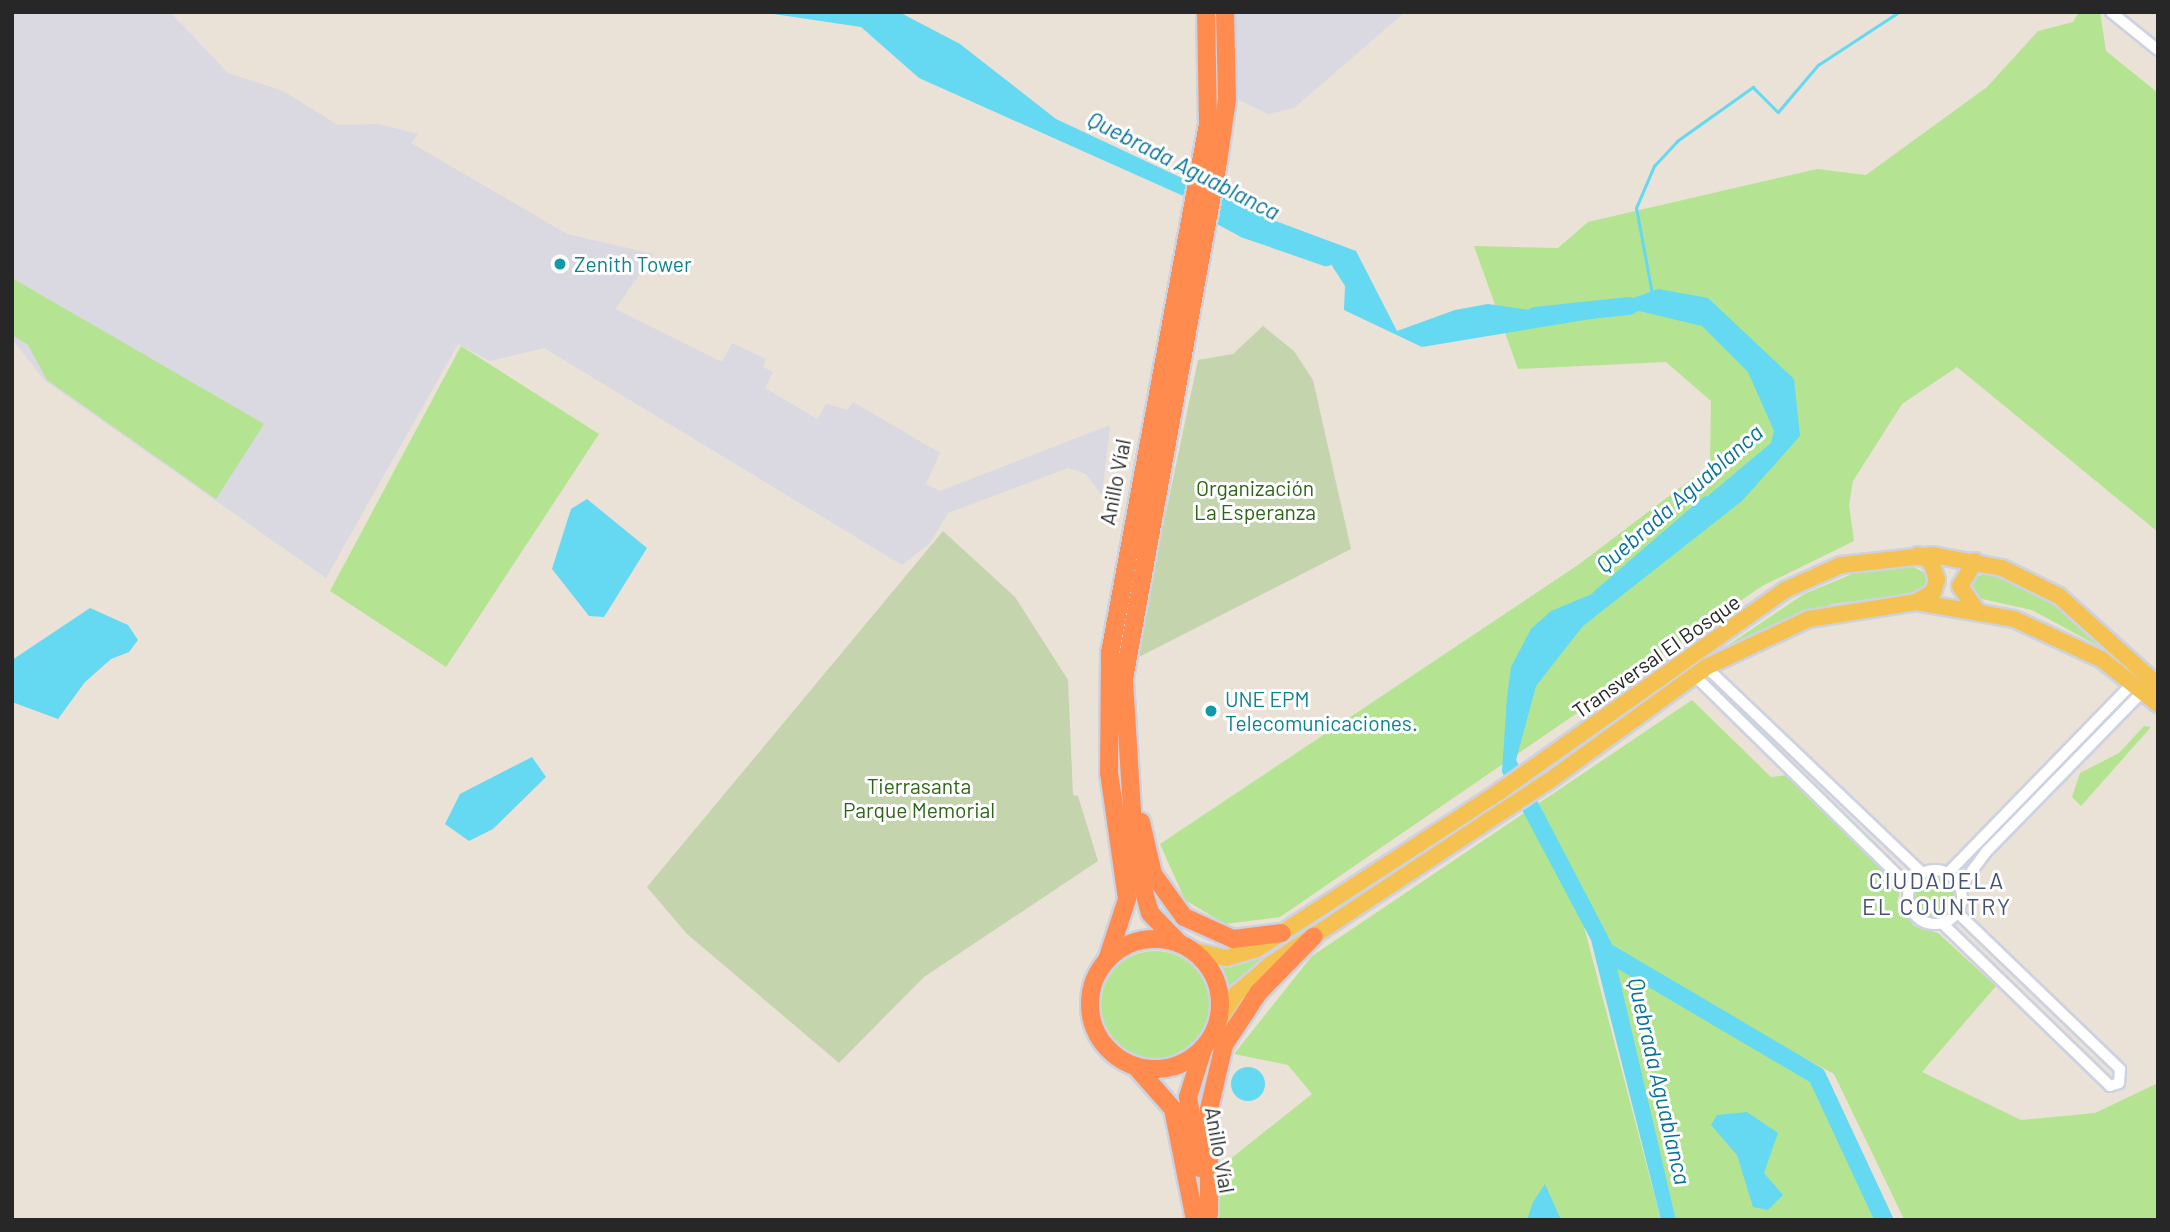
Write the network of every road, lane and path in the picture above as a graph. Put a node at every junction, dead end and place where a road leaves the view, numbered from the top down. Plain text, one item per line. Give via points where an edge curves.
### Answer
1 (1206, 12) edge
2 (1225, 12) edge
3 (2111, 12) edge
4 (2158, 50) edge
5 (1210, 160) junction
6 (1914, 555) junction
7 (1975, 561) junction
8 (1916, 602) junction
9 (1976, 610) junction
10 (1700, 672) junction
11 (2158, 685) edge
12 (2137, 688) junction
13 (2158, 704) edge
14 (1129, 789) junction
15 (1922, 873) junction
16 (1948, 873) junction
17 (1910, 887) junction
18 (1961, 887) junction
19 (1958, 912) junction
20 (1942, 923) junction
21 (1282, 933) junction
22 (1314, 936) junction
23 (1186, 947) junction
24 (1107, 960) junction
25 (1217, 1023) junction
26 (1203, 1049) junction
27 (1135, 1066) junction
28 (1205, 1218) edge

1 - 5 highway, Anillo Víal
2 - 5 highway, Anillo Víal via 1227,99
3 - 4 street
5 - 14 highway, Anillo Víal via 1207,222 1126,639
5 - 24 highway, Anillo Víal via 1191,213 1110,653 1109,773 1127,899
6 - 7 main road, Transversal El Bosque
6 - 8 main road via 1926,558 1937,574 1933,592
6 - 21 main road, Transversal El Bosque via 1841,565 1785,590 1500,791
7 - 9 main road via 1960,586
7 - 11 main road, Transversal El Bosque via 2059,596
8 - 9 main road, Transversal El Bosque
8 - 10 main road, Transversal El Bosque via 1809,619
9 - 12 main road, Transversal El Bosque via 2042,629
10 - 15 street
10 - 17 street
10 - 22 main road, Transversal El Bosque via 1546,783
12 - 13 main road, Transversal El Bosque
12 - 16 street
12 - 18 street via 1986,852
14 - 21 highway via 1153,874 1174,908 1207,931 1233,939
14 - 23 highway, Anillo Víal via 1143,897 1159,926
15 - 16 street
15 - 17 street
16 - 18 street
17 - 20 street via 1913,912
18 - 19 street
19 - 20 street
19 - 20 street via 2120,1069 2119,1083 2110,1086
21 - 23 main road, Transversal El Bosque via 1234,958
22 - 25 main road, Transversal El Bosque via 1243,986
22 - 28 highway via 1259,992 1224,1045 1209,1109
23 - 24 highway via 1140,940
23 - 25 highway via 1216,983
24 - 27 highway via 1093,984 1092,1021 1105,1046
25 - 26 highway
26 - 27 highway via 1168,1068
26 - 28 highway, Anillo Víal via 1188,1107
27 - 28 highway, Anillo Víal via 1173,1109

